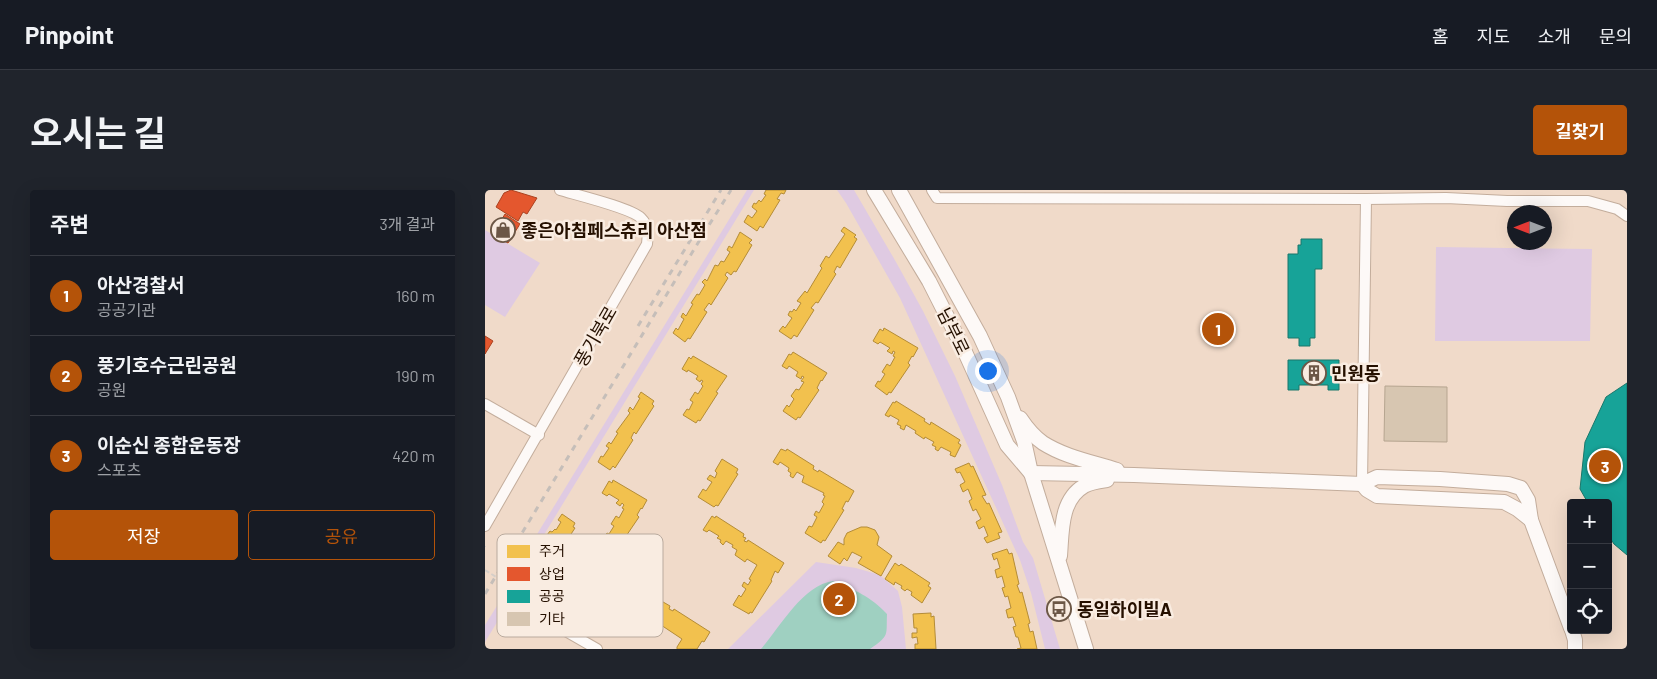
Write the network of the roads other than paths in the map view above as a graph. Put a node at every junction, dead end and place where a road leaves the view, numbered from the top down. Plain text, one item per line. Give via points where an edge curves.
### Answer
1 (560, 190) edge
2 (874, 190) edge
3 (899, 190) edge
4 (932, 190) edge
5 (1365, 199) junction
6 (1627, 216) edge
7 (485, 404) edge
8 (1011, 407) junction
9 (539, 435) junction
10 (1031, 473) junction
11 (1134, 475) junction
12 (1363, 484) junction
13 (1531, 520) junction
14 (485, 526) edge
15 (1059, 561) junction
16 (1567, 618) edge
17 (1573, 634) edge
18 (576, 637) edge
19 (597, 649) edge
20 (1086, 649) edge
21 (1575, 649) edge

1 - 9 street, 풍기북로 via 631,212 642,219 649,232 647,244
2 - 10 street, 남부로 via 929,281 1007,445
3 - 8 street, 남부로 via 980,336
4 - 5 street via 937,198
5 - 6 street via 1588,201 1617,209
5 - 12 street
7 - 9 street
8 - 10 street, 남부로 via 1025,441
8 - 11 street via 1043,443 1065,454
9 - 14 street, 풍기북로
10 - 11 street
10 - 15 street, 남부로
11 - 12 street
11 - 15 street via 1095,482 1083,487 1071,499 1063,516
12 - 13 street via 1377,496 1504,502
12 - 13 street via 1377,477 1509,484 1521,488 1528,500
13 - 16 street
15 - 20 street, 남부로
17 - 21 street
18 - 19 street

